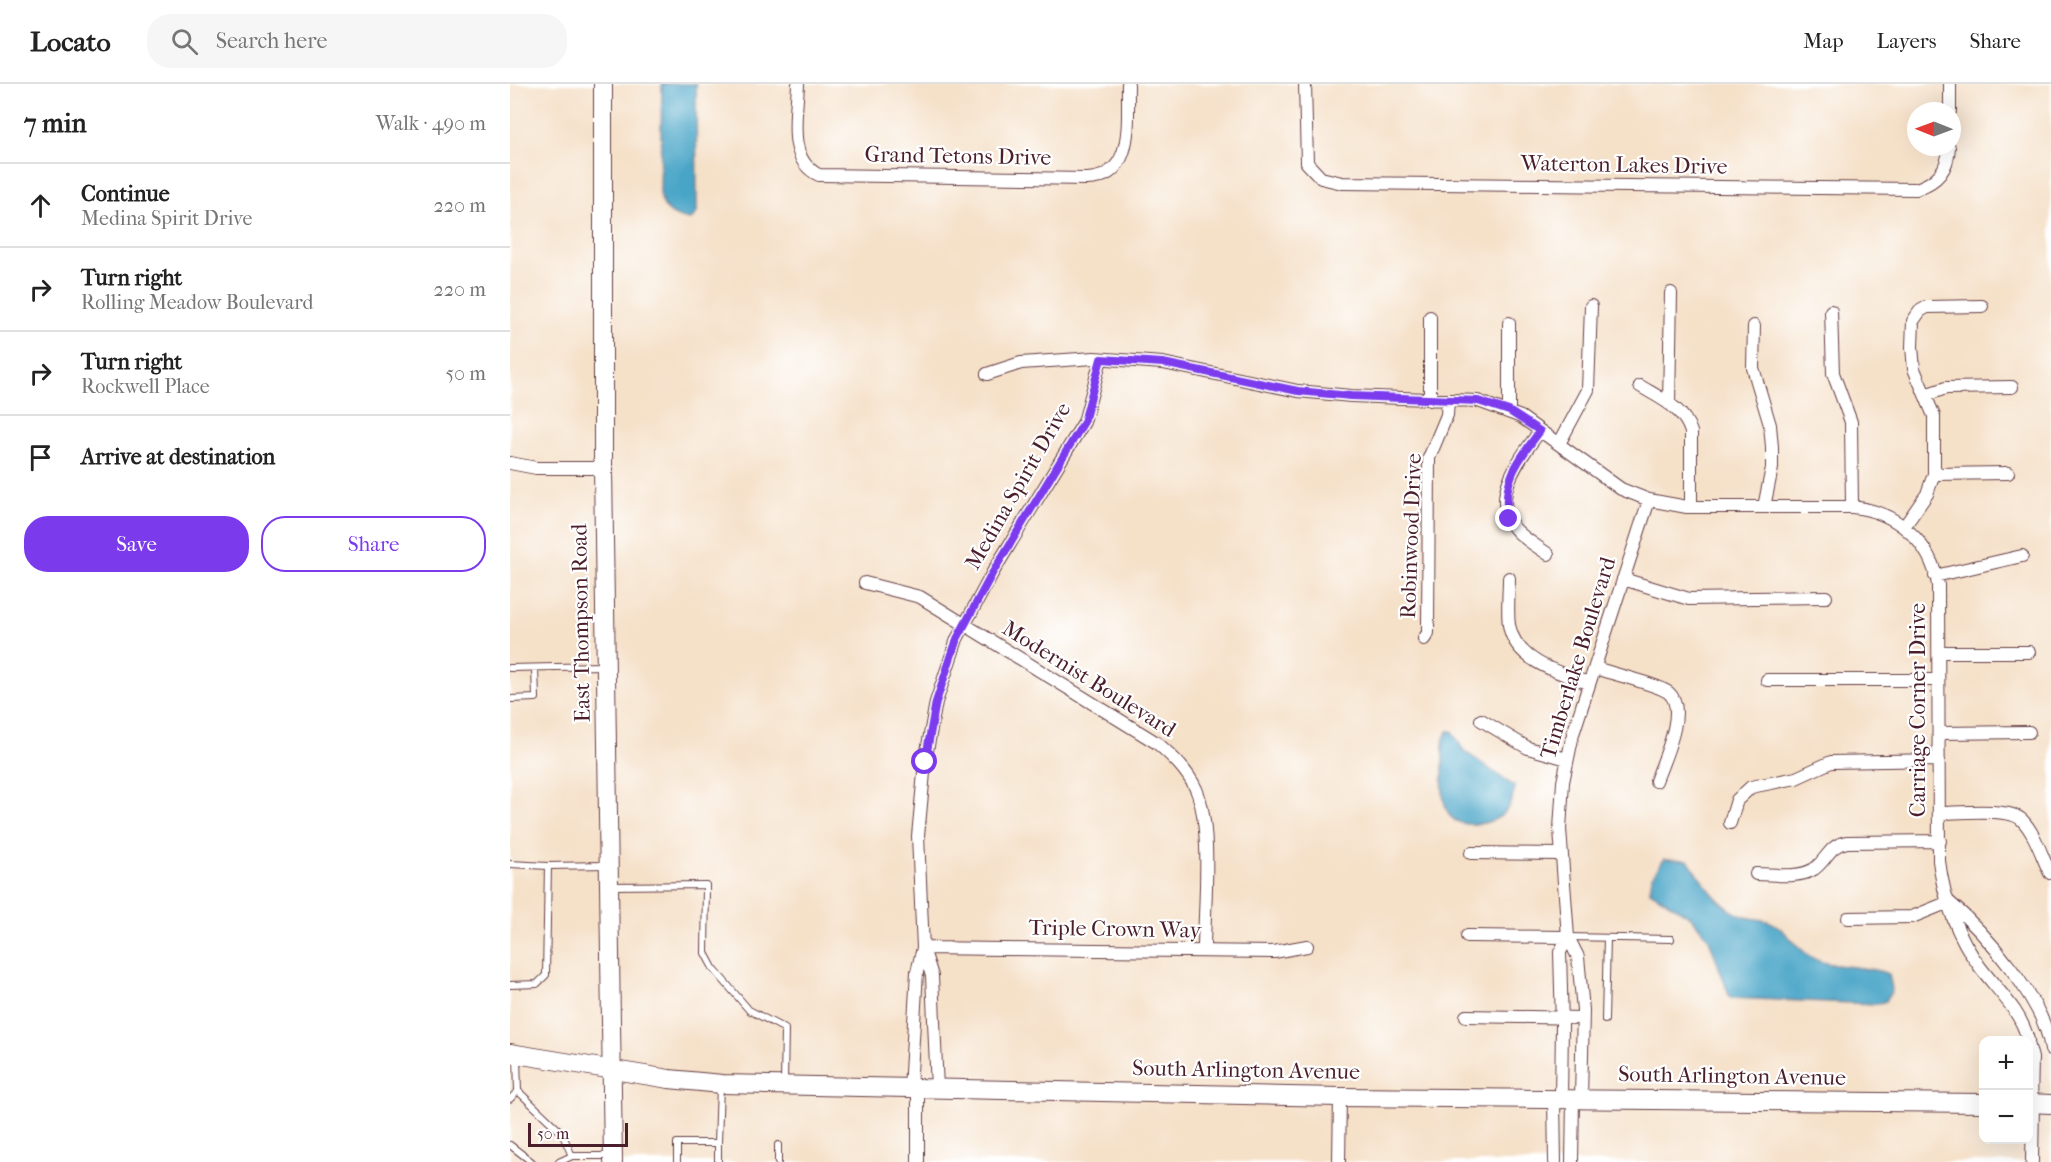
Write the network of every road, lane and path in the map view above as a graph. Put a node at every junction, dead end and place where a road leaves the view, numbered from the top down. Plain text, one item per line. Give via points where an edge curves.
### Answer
1 (603, 84) edge
2 (798, 84) edge
3 (1128, 84) edge
4 (1305, 84) edge
5 (1950, 84) edge
6 (1950, 102) edge
7 (1948, 156) edge
8 (1671, 293) dead end
9 (1591, 306) dead end
10 (1982, 306) dead end
11 (1831, 311) dead end
12 (1430, 317) dead end
13 (1509, 323) dead end
14 (1754, 326) dead end
15 (1101, 359) junction
16 (987, 374) dead end
17 (1640, 386) dead end
18 (2012, 387) dead end
19 (1925, 395) junction
20 (1430, 400) junction
21 (1448, 400) junction
22 (1669, 404) junction
23 (1509, 411) junction
24 (1540, 431) junction
25 (1559, 444) junction
26 (510, 463) edge
27 (603, 468) junction
28 (2008, 473) dead end
29 (1934, 474) junction
30 (1649, 500) junction
31 (1690, 507) junction
32 (1764, 507) junction
33 (1852, 507) junction
34 (1904, 527) junction
35 (1548, 554) dead end
36 (2022, 556) dead end
37 (1935, 576) junction
38 (1509, 578) dead end
39 (1623, 579) junction
40 (864, 584) dead end
41 (1826, 597) dead end
42 (965, 625) junction
43 (1424, 639) dead end
44 (1939, 652) junction
45 (2029, 652) dead end
46 (606, 666) junction
47 (510, 668) edge
48 (536, 668) junction
49 (1595, 668) junction
50 (1767, 680) dead end
51 (1938, 680) junction
52 (1589, 683) junction
53 (510, 699) edge
54 (1481, 720) dead end
55 (2029, 732) dead end
56 (1939, 733) junction
57 (1567, 759) junction
58 (1939, 760) junction
59 (1656, 781) dead end
60 (1940, 813) junction
61 (1730, 823) dead end
62 (1940, 841) junction
63 (1472, 853) dead end
64 (1562, 854) junction
65 (510, 864) edge
66 (609, 865) junction
67 (548, 866) junction
68 (2050, 873) edge
69 (1756, 874) dead end
70 (609, 886) junction
71 (1949, 904) junction
72 (1848, 918) dead end
73 (1467, 936) dead end
74 (1568, 937) junction
75 (1607, 938) junction
76 (1671, 939) dead end
77 (1307, 946) dead end
78 (923, 948) junction
79 (1204, 951) junction
80 (510, 985) edge
81 (1466, 1016) dead end
82 (1562, 1017) junction
83 (1583, 1017) junction
84 (1605, 1020) dead end
85 (2025, 1036) edge
86 (2051, 1050) edge
87 (513, 1053) edge
88 (612, 1070) junction
89 (2033, 1070) edge
90 (720, 1084) junction
91 (784, 1086) junction
92 (914, 1089) junction
93 (937, 1089) junction
94 (518, 1091) junction
95 (1340, 1097) junction
96 (510, 1099) edge
97 (1567, 1099) junction
98 (1979, 1103) edge
99 (2036, 1104) edge
100 (718, 1143) junction
101 (510, 1145) edge
102 (778, 1145) dead end
103 (572, 1156) junction
104 (613, 1159) edge
105 (532, 1162) edge
106 (559, 1162) edge
107 (677, 1162) edge
108 (718, 1162) edge
109 (778, 1162) edge
110 (918, 1162) edge
111 (1339, 1162) edge
112 (1555, 1162) edge
113 (1572, 1162) edge
114 (2032, 1162) edge

1 - 27 main road, East Thompson Road
2 - 3 street, Grand Tetons Drive via 797,144 803,164 812,172 826,176 1086,179 1113,170 1127,146
4 - 7 street, Waterton Lakes Drive via 1304,153 1312,172 1342,183 1916,189 1936,180
5 - 6 street
8 - 22 street
9 - 25 street via 1588,390
10 - 19 street via 1927,307 1915,317 1913,362
11 - 33 street via 1833,373 1851,422
12 - 20 street
13 - 23 street
14 - 32 street via 1754,368 1770,424 1772,447
15 - 16 street, Carriage Corner Drive via 1021,363
15 - 20 street, Carriage Corner Drive via 1163,363 1298,391
15 - 42 street, Medina Spirit Drive via 1084,422
17 - 22 street
18 - 19 street via 1946,388
19 - 29 street via 1934,422
20 - 21 street, Carriage Corner Drive
21 - 23 street, Carriage Corner Drive via 1478,401
21 - 43 street, Robinwood Drive via 1448,415 1429,458 1428,633
22 - 31 street via 1683,415 1690,432
23 - 24 street, Carriage Corner Drive
24 - 25 street, Carriage Corner Drive
24 - 35 street via 1509,477 1505,501 1516,530
25 - 30 street, Carriage Corner Drive via 1621,489
26 - 27 street via 536,468
27 - 46 main road, East Thompson Road
28 - 29 street
29 - 34 street via 1927,495
30 - 31 street, Carriage Corner Drive
30 - 39 street, Timberlake Boulevard
31 - 32 street, Carriage Corner Drive
32 - 33 street, Carriage Corner Drive
33 - 34 street, Carriage Corner Drive via 1883,514
34 - 37 street, Carriage Corner Drive via 1922,545
36 - 37 street
37 - 44 street, Carriage Corner Drive
38 - 52 street via 1509,624 1516,645 1550,668
39 - 41 street via 1689,599
39 - 49 street, Timberlake Boulevard
40 - 42 street, Modernist Boulevard via 920,597
42 - 78 street, Medina Spirit Drive via 936,702 925,762 918,836
42 - 79 street, Modernist Boulevard via 1157,742 1179,762 1196,789 1205,823
44 - 45 street
44 - 51 street, Carriage Corner Drive
46 - 48 lane
46 - 66 main road, East Thompson Road
47 - 48 lane
48 - 53 lane via 536,698
49 - 52 street, Timberlake Boulevard
49 - 59 street via 1668,692 1674,700 1677,720
50 - 51 street
51 - 56 street, Carriage Corner Drive
52 - 57 street, Timberlake Boulevard
54 - 57 street via 1528,748
55 - 56 street
56 - 58 street, Carriage Corner Drive
57 - 64 street, Timberlake Boulevard via 1561,794
58 - 60 street, Carriage Corner Drive
58 - 61 street via 1831,762 1796,778 1751,788 1737,800
60 - 62 street, Carriage Corner Drive
60 - 68 street via 2018,816
62 - 69 street via 1847,842 1835,845 1817,867 1806,872
62 - 71 street, Carriage Corner Drive via 1941,874
63 - 64 street
64 - 74 street, Timberlake Boulevard
65 - 67 lane
66 - 67 lane
66 - 70 main road, East Thompson Road
67 - 80 lane via 546,975 537,984
70 - 88 main road, East Thompson Road
70 - 91 lane via 706,885 705,953 749,1010 785,1029
71 - 72 street via 1912,917
71 - 85 street, Carriage Corner Drive via 1964,943 2013,1009
71 - 86 street, Carriage Corner Drive via 1981,934 2029,994 2041,1015
73 - 74 street
74 - 75 lane
74 - 82 street via 1560,952
74 - 83 street via 1578,957
75 - 76 lane
75 - 84 lane
77 - 79 street, Triple Crown Way via 1274,952
78 - 79 street, Triple Crown Way
78 - 92 street, Medina Spirit Drive via 917,972
78 - 93 street, Medina Spirit Drive via 932,976
81 - 82 street
82 - 83 street
82 - 97 street
83 - 97 street
87 - 88 main road, South Arlington Avenue
87 - 94 lane
88 - 90 main road, South Arlington Avenue
88 - 104 main road, East Thompson Road
89 - 99 street, Carriage Corner Drive
90 - 91 main road, South Arlington Avenue
90 - 100 lane
91 - 92 main road, South Arlington Avenue
92 - 93 main road, South Arlington Avenue
92 - 110 street, Medina Spirit Drive
93 - 95 main road, South Arlington Avenue
94 - 96 lane
94 - 103 lane via 562,1133
95 - 97 main road, South Arlington Avenue
95 - 111 street
97 - 98 main road, South Arlington Avenue
97 - 112 street
97 - 113 street
99 - 114 street, Carriage Corner Drive
100 - 107 lane via 678,1143
100 - 108 lane
101 - 105 lane
102 - 109 lane
103 - 104 lane
103 - 106 lane

